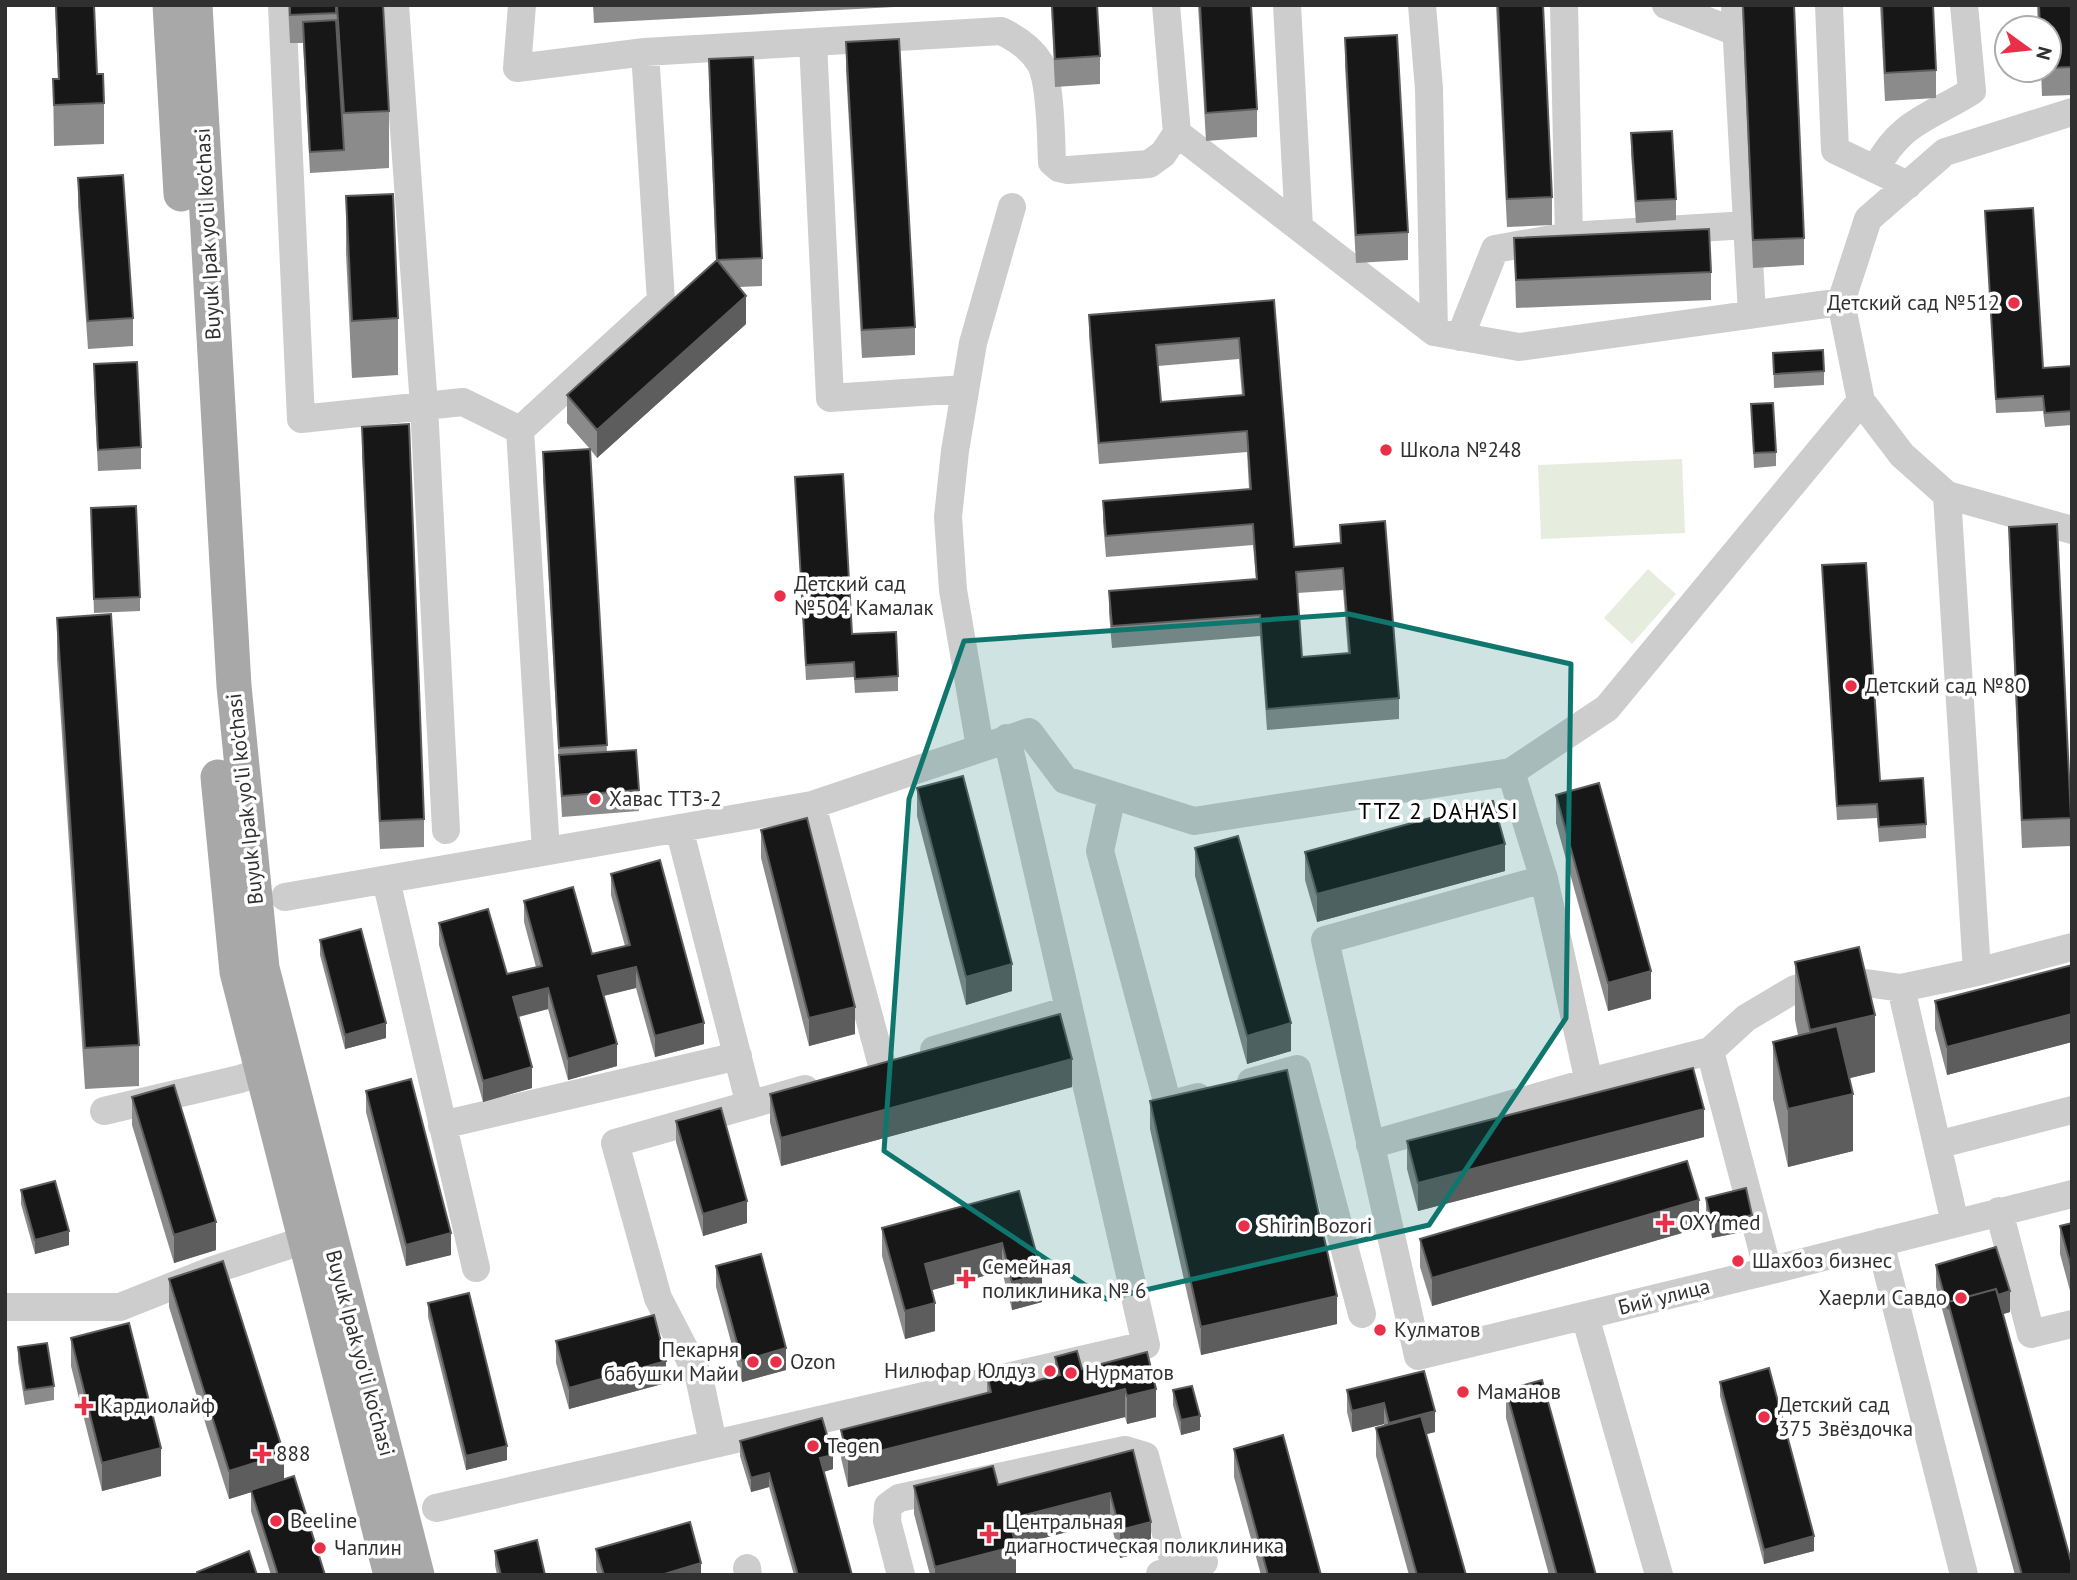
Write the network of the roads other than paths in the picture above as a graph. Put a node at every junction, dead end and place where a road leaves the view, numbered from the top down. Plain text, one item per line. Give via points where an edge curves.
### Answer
1 (170, 5) edge
2 (195, 5) edge
3 (282, 5) edge
4 (395, 5) edge
5 (522, 5) edge
6 (1166, 5) edge
7 (1287, 5) edge
8 (1422, 5) edge
9 (1564, 5) edge
10 (1666, 5) edge
11 (1829, 5) edge
12 (1964, 5) edge
13 (1736, 19) edge
14 (813, 42) junction
15 (645, 52) junction
16 (2072, 113) edge
17 (1177, 133) junction
18 (1876, 169) junction
19 (1908, 185) junction
20 (1012, 207) dead end
21 (1747, 225) junction
22 (1299, 228) junction
23 (1569, 236) junction
24 (1841, 302) junction
25 (1752, 314) junction
26 (1447, 335) junction
27 (965, 389) junction
28 (1861, 401) junction
29 (424, 406) junction
30 (520, 430) junction
31 (1947, 495) junction
32 (2072, 530) edge
33 (1007, 738) junction
34 (980, 747) junction
35 (1511, 772) junction
36 (1112, 796) junction
37 (812, 805) junction
38 (679, 828) junction
39 (446, 830) dead end
40 (546, 851) junction
41 (1544, 879) junction
42 (386, 880) junction
43 (285, 897) dead end
44 (2072, 947) edge
45 (1977, 972) junction
46 (1901, 988) junction
47 (1069, 1010) junction
48 (1710, 1051) junction
49 (738, 1056) junction
50 (262, 1071) junction
51 (855, 1073) junction
52 (1589, 1082) junction
53 (750, 1105) junction
54 (104, 1111) dead end
55 (2072, 1111) edge
56 (442, 1125) junction
57 (1370, 1145) junction
58 (1937, 1145) junction
59 (2072, 1194) edge
60 (1999, 1211) junction
61 (1955, 1223) junction
62 (305, 1240) junction
63 (1880, 1242) junction
64 (476, 1268) dead end
65 (1768, 1271) junction
66 (5, 1307) edge
67 (1362, 1314) dead end
68 (1585, 1316) junction
69 (2072, 1324) edge
70 (713, 1443) junction
71 (436, 1508) dead end
72 (1204, 1562) dead end
73 (1166, 1572) edge
74 (391, 1575) edge
75 (417, 1575) edge
76 (901, 1575) edge
77 (1659, 1575) edge
78 (1964, 1575) edge

1 - 50 main road, Buyuk Ipak yo'li ko'chasi via 210,691 237,972
2 - 75 main road, Buyuk Ipak yo'li ko'chasi via 234,686 262,968
3 - 29 street via 301,419
4 - 29 street
5 - 15 street via 517,68
6 - 17 street
7 - 22 street
8 - 26 street
9 - 23 street
10 - 13 street
11 - 18 street via 1835,150
12 - 18 street via 1972,91 1914,122 1885,150
13 - 21 street
14 - 15 street
14 - 17 street via 1001,31 1013,36 1041,64 1051,119 1052,162 1059,168 1149,164 1163,154
14 - 27 street via 830,398
15 - 30 street via 660,301
16 - 19 street via 1945,152
17 - 22 street
18 - 19 street
19 - 24 street via 1868,219
20 - 27 street via 973,343
21 - 23 street
21 - 25 street
22 - 26 street
23 - 26 street via 1495,249
24 - 25 street
24 - 28 street
25 - 26 street via 1519,347
27 - 34 street via 948,517 953,590
28 - 31 street via 1902,455
28 - 35 street via 1606,708
29 - 30 street via 463,402
29 - 39 street
30 - 40 street
31 - 32 street
31 - 45 street
33 - 34 street
33 - 36 street via 1030,732 1065,780
33 - 47 street
34 - 37 street
35 - 36 street via 1194,821
35 - 41 street
36 - 67 street via 1100,851 1168,1105 1297,1069
37 - 38 street
37 - 51 street
38 - 40 street
38 - 49 street
40 - 42 street
41 - 52 street
41 - 57 street via 1325,940
42 - 43 street
42 - 56 street
44 - 45 street
45 - 46 street
46 - 48 street via 1845,980 1795,989 1746,1018
46 - 58 street
47 - 51 street
47 - 70 street via 1146,1345
48 - 52 street
48 - 65 street
49 - 53 street
49 - 56 street
50 - 54 street
50 - 62 main road, Buyuk Ipak yo'li ko'chasi
51 - 53 street
52 - 57 street
53 - 70 street via 615,1143 658,1298 699,1377
55 - 58 street
56 - 64 street
57 - 68 street, Бий улица via 1418,1356
58 - 61 street
59 - 60 street, Бий улица
60 - 61 street, Бий улица
60 - 69 street via 2031,1334
61 - 63 street, Бий улица
62 - 66 street via 120,1307
62 - 74 main road, Buyuk Ipak yo'li ko'chasi
63 - 65 street, Бий улица
63 - 78 street
65 - 68 street, Бий улица
68 - 77 street
70 - 71 street
72 - 73 street
73 - 76 street via 1145,1457 1125,1450 899,1498 888,1506 887,1521

